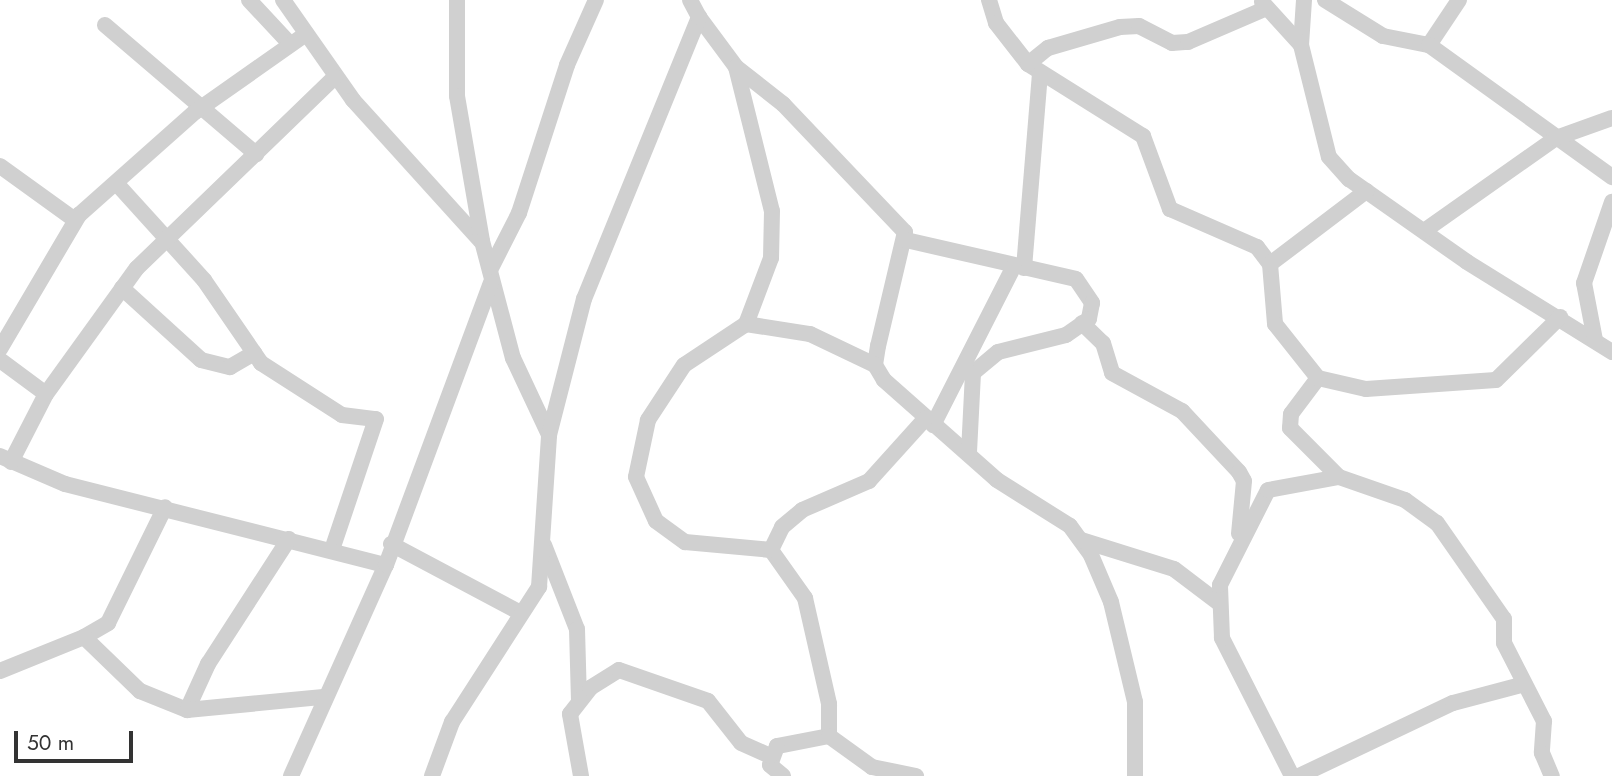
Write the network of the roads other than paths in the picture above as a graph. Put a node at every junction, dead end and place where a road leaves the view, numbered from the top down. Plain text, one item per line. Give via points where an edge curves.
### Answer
1 (249, 0) edge
2 (283, 0) edge
3 (457, 0) edge
4 (596, 0) edge
5 (690, 0) edge
6 (989, 0) edge
7 (1304, 0) edge
8 (1325, 0) edge
9 (1459, 0) edge
10 (1264, 4) edge
11 (699, 17) junction
12 (106, 25) dead end
13 (306, 34) junction
14 (290, 44) junction
15 (1301, 45) junction
16 (1429, 45) junction
17 (736, 67) junction
18 (1034, 69) junction
19 (335, 77) junction
20 (200, 108) junction
21 (1612, 118) edge
22 (1556, 138) junction
23 (256, 154) junction
24 (0, 166) edge
25 (1612, 177) edge
26 (117, 184) junction
27 (1366, 191) junction
28 (1612, 202) edge
29 (75, 220) junction
30 (1424, 231) junction
31 (906, 240) junction
32 (169, 241) junction
33 (482, 242) junction
34 (1270, 264) junction
35 (1019, 267) junction
36 (491, 277) junction
37 (122, 288) junction
38 (1560, 317) junction
39 (1082, 323) junction
40 (746, 324) junction
41 (1595, 340) junction
42 (0, 349) edge
43 (1612, 352) edge
44 (254, 354) junction
45 (0, 360) edge
46 (875, 365) junction
47 (1318, 377) junction
48 (46, 394) junction
49 (929, 422) junction
50 (549, 435) junction
51 (968, 453) junction
52 (5, 459) edge
53 (1339, 477) junction
54 (165, 507) junction
55 (1239, 538) junction
56 (289, 539) junction
57 (1081, 540) junction
58 (542, 543) junction
59 (391, 544) junction
60 (332, 550) junction
61 (771, 550) junction
62 (386, 565) junction
63 (1219, 603) junction
64 (521, 613) junction
65 (84, 637) junction
66 (0, 671) edge
67 (1525, 684) junction
68 (323, 697) junction
69 (579, 701) junction
70 (187, 710) junction
71 (829, 736) junction
72 (770, 756) junction
73 (291, 776) edge
74 (432, 776) edge
75 (581, 776) edge
76 (783, 776) edge
77 (916, 776) edge
78 (1135, 776) edge
79 (1292, 776) edge
80 (1299, 776) edge
81 (1552, 776) edge

1 - 14 street
2 - 13 street
3 - 33 street via 457,96
4 - 36 street via 567,65 519,213
5 - 11 street
6 - 18 street via 996,23
7 - 15 street
8 - 16 street via 1383,36
9 - 16 street
10 - 15 street
10 - 18 street via 1188,42 1172,43 1139,26 1120,27 1048,48
11 - 17 street
11 - 50 street via 584,299
12 - 20 street
13 - 14 street
13 - 19 street
14 - 20 street
15 - 27 street via 1322,144
16 - 22 street
17 - 31 street via 827,147
17 - 40 street via 772,211 771,258
18 - 34 street via 1115,113 1143,136 1170,209 1257,247
18 - 35 street
19 - 23 street
19 - 33 street
20 - 23 street
20 - 26 street
21 - 22 street
22 - 25 street
22 - 30 street
23 - 32 street
24 - 29 street
26 - 29 street
26 - 32 street
27 - 30 street
27 - 34 street
28 - 41 street via 1584,283
29 - 42 street
30 - 38 street
31 - 35 street
31 - 46 street
32 - 37 street
32 - 44 street
33 - 36 street
34 - 47 street via 1275,324
35 - 39 street via 1076,279 1087,289 1092,303
35 - 49 street
36 - 50 street via 527,399
36 - 59 street
37 - 44 street via 201,360 230,367
37 - 48 street
38 - 41 street
38 - 47 street via 1496,380 1366,389
39 - 51 street via 1051,341 998,352 974,373
39 - 55 street via 1102,343 1112,373 1126,386 1182,411 1239,472 1244,481
40 - 46 street via 810,334
40 - 61 street via 684,365 648,420 636,477 656,521 685,542
41 - 43 street
44 - 60 street via 278,377 342,415 376,419
45 - 48 street
46 - 49 street
47 - 53 street via 1291,414 1290,428
48 - 52 street
49 - 51 street
49 - 61 street via 869,481 802,509 782,527
50 - 58 street
51 - 57 street
52 - 54 street via 65,484
53 - 55 street via 1268,490
53 - 67 street via 1405,500 1437,523 1504,619 1504,643
54 - 56 street
54 - 65 street via 108,622
55 - 63 street
56 - 60 street
56 - 70 street via 208,664
57 - 63 street via 1174,569
57 - 78 street via 1111,602 1124,652 1135,702
58 - 64 street via 538,587
58 - 69 street via 577,629
59 - 62 street
59 - 64 street
60 - 62 street
61 - 71 street via 805,598 829,704
62 - 68 street
63 - 79 street via 1222,638
64 - 74 street via 452,722
65 - 66 street
65 - 70 street via 140,691
67 - 80 street via 1454,703
67 - 81 street via 1544,721 1542,753
68 - 70 street
68 - 73 street
69 - 72 street via 604,676 619,670 683,688 719,712 741,743
69 - 75 street via 568,728
71 - 72 street via 792,740
71 - 77 street via 872,767
72 - 76 street

